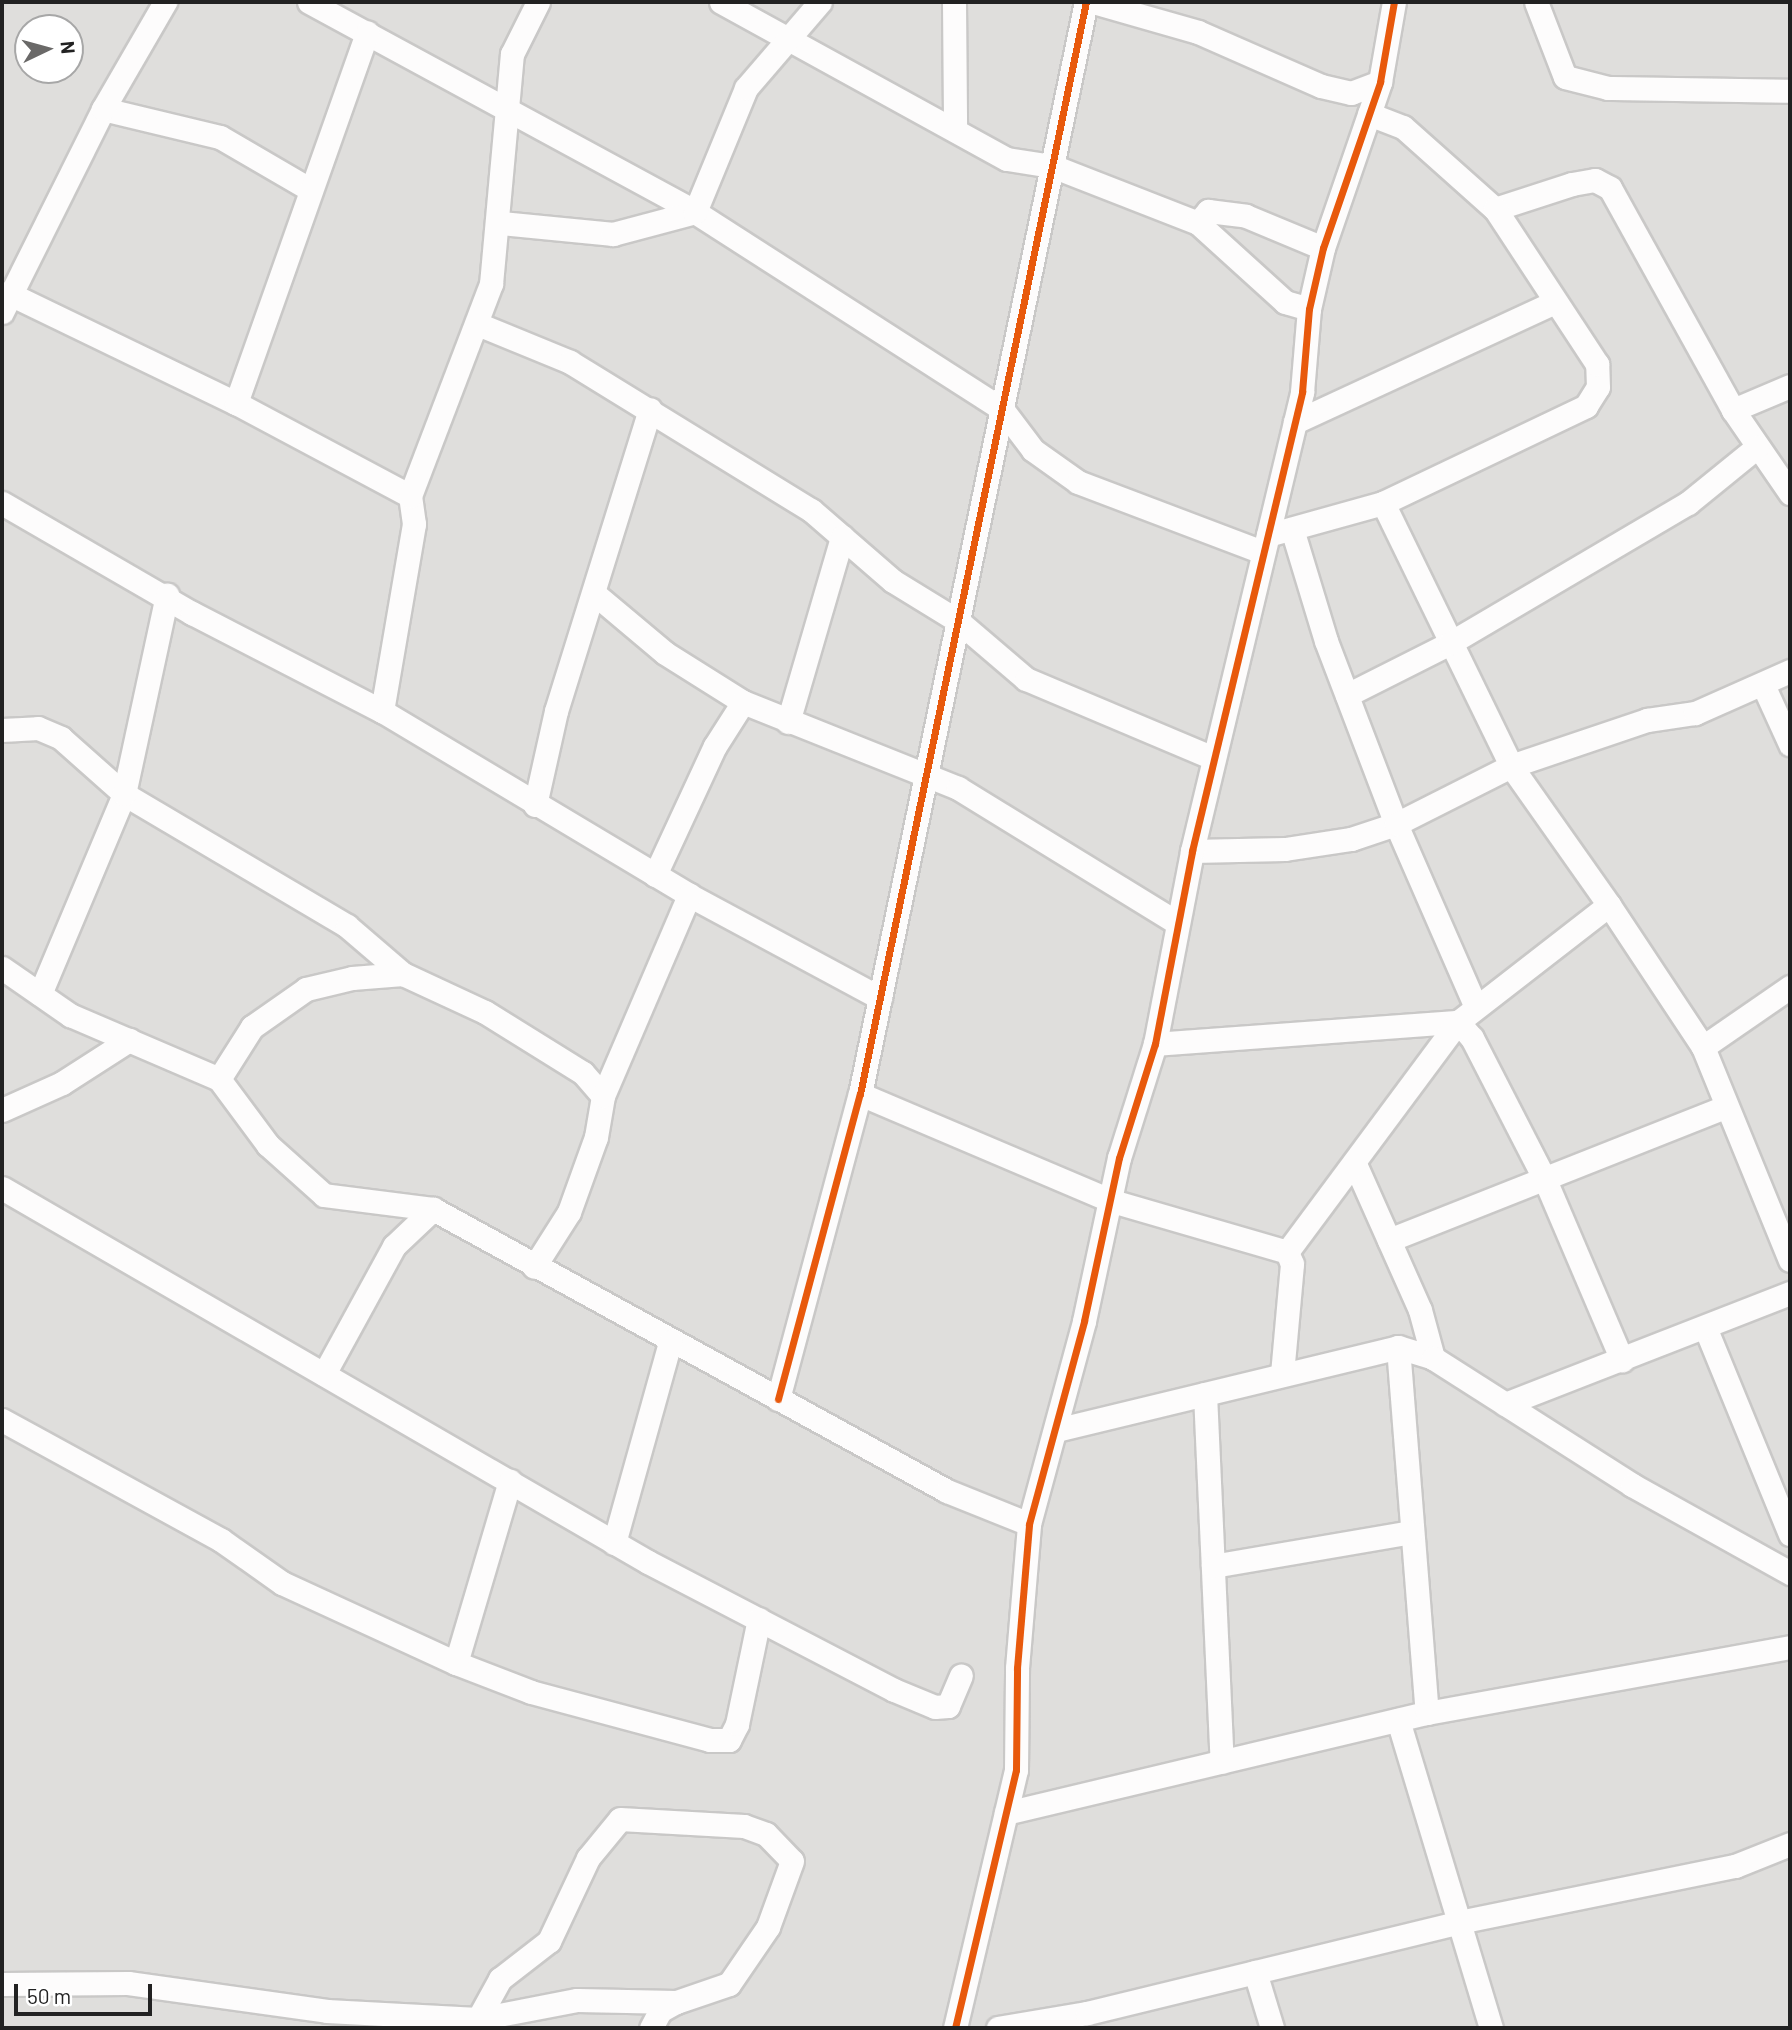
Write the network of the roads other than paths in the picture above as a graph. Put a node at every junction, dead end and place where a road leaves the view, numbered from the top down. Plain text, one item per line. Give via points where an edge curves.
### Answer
1 (165, 2) edge
2 (309, 2) edge
3 (538, 2) edge
4 (721, 2) edge
5 (820, 2) edge
6 (954, 2) edge
7 (1086, 2) edge
8 (1093, 2) edge
9 (1394, 2) edge
10 (1536, 2) edge
11 (367, 33) junction
12 (789, 35) junction
13 (1380, 82) junction
14 (1790, 91) edge
15 (103, 109) junction
16 (507, 110) junction
17 (1369, 114) junction
18 (955, 129) junction
19 (1052, 166) junction
20 (311, 190) junction
21 (1495, 209) junction
22 (695, 212) junction
23 (501, 223) junction
24 (1198, 223) junction
25 (1323, 248) junction
26 (1555, 302) junction
27 (5, 303) edge
28 (1309, 309) junction
29 (480, 325) junction
30 (1790, 386) edge
31 (236, 403) junction
32 (650, 409) junction
33 (1002, 409) junction
34 (1733, 410) junction
35 (1295, 422) junction
36 (1757, 447) junction
37 (1790, 493) edge
38 (410, 496) junction
39 (2, 503) edge
40 (1383, 503) junction
41 (1292, 529) junction
42 (842, 537) junction
43 (1265, 543) junction
44 (167, 595) junction
45 (596, 595) junction
46 (958, 621) junction
47 (1450, 643) junction
48 (1790, 671) edge
49 (1764, 687) junction
50 (1347, 695) junction
51 (743, 702) junction
52 (382, 711) junction
53 (788, 722) junction
54 (2, 730) edge
55 (1790, 744) edge
56 (1213, 758) junction
57 (1511, 766) junction
58 (926, 775) junction
59 (124, 794) junction
60 (535, 806) junction
61 (1396, 824) junction
62 (1192, 851) junction
63 (655, 875) junction
64 (689, 895) junction
65 (1608, 905) junction
66 (1176, 922) junction
67 (2, 968) edge
68 (403, 974) junction
69 (1790, 988) edge
70 (40, 994) junction
71 (880, 998) junction
72 (1475, 1005) junction
73 (1458, 1022) junction
74 (130, 1040) junction
75 (1155, 1044) junction
76 (1703, 1047) junction
77 (219, 1079) junction
78 (860, 1094) junction
79 (603, 1096) junction
80 (1725, 1107) junction
81 (2, 1110) edge
82 (1355, 1164) junction
83 (1546, 1182) junction
84 (2, 1188) edge
85 (1112, 1201) junction
86 (433, 1209) junction
87 (1389, 1240) junction
88 (1287, 1252) junction
89 (1790, 1260) edge
90 (534, 1267) junction
91 (1790, 1293) edge
92 (1705, 1326) junction
93 (670, 1342) junction
94 (1398, 1347) junction
95 (1433, 1358) junction
96 (1622, 1360) junction
97 (324, 1374) junction
98 (1282, 1374) junction
99 (1205, 1394) junction
100 (778, 1399) junction
101 (1505, 1404) junction
102 (2, 1420) edge
103 (1056, 1430) junction
104 (510, 1481) junction
105 (1029, 1524) junction
106 (1411, 1532) junction
107 (1790, 1534) edge
108 (614, 1542) junction
109 (1213, 1566) junction
110 (1790, 1573) edge
111 (759, 1619) junction
112 (1790, 1647) edge
113 (456, 1663) junction
114 (961, 1676) dead end
115 (1427, 1713) junction
116 (1398, 1720) junction
117 (1222, 1762) junction
118 (1006, 1813) junction
119 (1790, 1844) edge
120 (1459, 1922) junction
121 (1255, 1972) junction
122 (2, 1984) edge
123 (676, 2002) junction
124 (478, 2019) junction
125 (377, 2021) edge
126 (1089, 2021) edge
127 (652, 2028) edge
128 (955, 2028) edge
129 (998, 2028) edge
130 (1272, 2028) edge
131 (1491, 2028) edge

1 - 15 street
2 - 11 street
3 - 16 street via 512,54
4 - 12 street
5 - 12 street
6 - 18 street
7 - 19 street
8 - 13 street via 1198,32 1321,86 1351,93
9 - 13 street
10 - 14 street via 1565,77 1608,89
11 - 16 street
11 - 20 street
12 - 18 street
12 - 22 street via 746,88
13 - 17 street
15 - 20 street via 220,137
15 - 27 street
16 - 22 street
16 - 23 street
17 - 21 street via 1403,127
17 - 25 street
18 - 19 street via 1007,159
19 - 24 street
19 - 33 street
20 - 31 street
21 - 26 street
21 - 34 street via 1572,184 1595,180 1611,188
22 - 23 street via 613,234
22 - 33 street
23 - 29 street
24 - 25 street via 1209,211 1246,216
24 - 28 street via 1285,302
25 - 28 street
26 - 35 street
26 - 40 street via 1597,364 1598,387 1586,406
27 - 31 street
28 - 35 street
29 - 32 street via 570,362
29 - 38 street
30 - 34 street
31 - 38 street
32 - 42 street via 811,510
32 - 45 street
33 - 43 street via 1033,450 1078,482
33 - 46 street
34 - 36 street
35 - 43 street
36 - 37 street
36 - 47 street via 1688,503
38 - 52 street via 414,524
39 - 44 street
40 - 41 street
40 - 47 street
41 - 43 street
41 - 50 street
42 - 46 street via 893,580
42 - 53 street
43 - 56 street
44 - 52 street via 192,613
44 - 59 street
45 - 51 street via 665,653
45 - 60 street via 556,711
46 - 56 street via 1026,679
46 - 58 street
47 - 50 street
47 - 57 street
48 - 49 street
49 - 55 street
49 - 57 street via 1695,713 1647,720
50 - 61 street
51 - 53 street
51 - 63 street via 715,746
52 - 60 street
53 - 58 street via 890,765
54 - 59 street via 38,729 61,738
56 - 62 street
57 - 61 street
57 - 65 street
58 - 66 street
58 - 71 street
59 - 68 street via 347,926
59 - 70 street
60 - 63 street
61 - 62 street via 1351,839 1285,849
61 - 72 street
62 - 66 street
63 - 64 street
64 - 71 street
64 - 79 street
65 - 72 street
65 - 76 street
66 - 75 street
67 - 70 street
68 - 77 street via 352,978 306,989 252,1027
68 - 79 street via 485,1012 583,1073
69 - 76 street
70 - 74 street via 70,1015
71 - 78 street
72 - 73 street
73 - 75 street
73 - 82 street
73 - 83 street via 1472,1038
74 - 77 street
74 - 81 street via 62,1083
75 - 85 street via 1119,1158
76 - 80 street
77 - 86 street via 293,1173 324,1195
78 - 85 street
78 - 100 street
79 - 90 street via 596,1137 569,1212
80 - 83 street
80 - 89 street
82 - 87 street
82 - 88 street
83 - 87 street
83 - 96 street
84 - 97 street
85 - 88 street
85 - 103 street
86 - 90 street
86 - 97 street via 394,1245
87 - 95 street via 1420,1310
88 - 98 street via 1292,1264
90 - 93 street
91 - 92 street
92 - 96 street
92 - 107 street
93 - 100 street
93 - 108 street
94 - 95 street
94 - 98 street
94 - 106 street
95 - 101 street
96 - 101 street
97 - 104 street
98 - 99 street
99 - 103 street
99 - 109 street
100 - 105 street via 947,1491
101 - 110 street via 1632,1485
102 - 113 street via 221,1540 282,1583
103 - 105 street
104 - 108 street
104 - 113 street
105 - 118 street via 1017,1668 1016,1770
106 - 109 street
106 - 115 street
108 - 111 street
109 - 117 street
111 - 113 street via 729,1740 710,1740 531,1692
111 - 114 street via 935,1707 948,1706
112 - 115 street
115 - 116 street
116 - 117 street
116 - 120 street
117 - 118 street
118 - 128 street
119 - 120 street via 1735,1867
120 - 121 street
120 - 131 street
121 - 126 street
121 - 130 street
122 - 125 street via 128,1983
123 - 124 street via 577,2000
123 - 124 street via 729,1984 768,1927 792,1861 766,1834 744,1826 620,1819 588,1858 549,1941 500,1979
123 - 127 street via 660,2011
124 - 125 street
126 - 129 street

